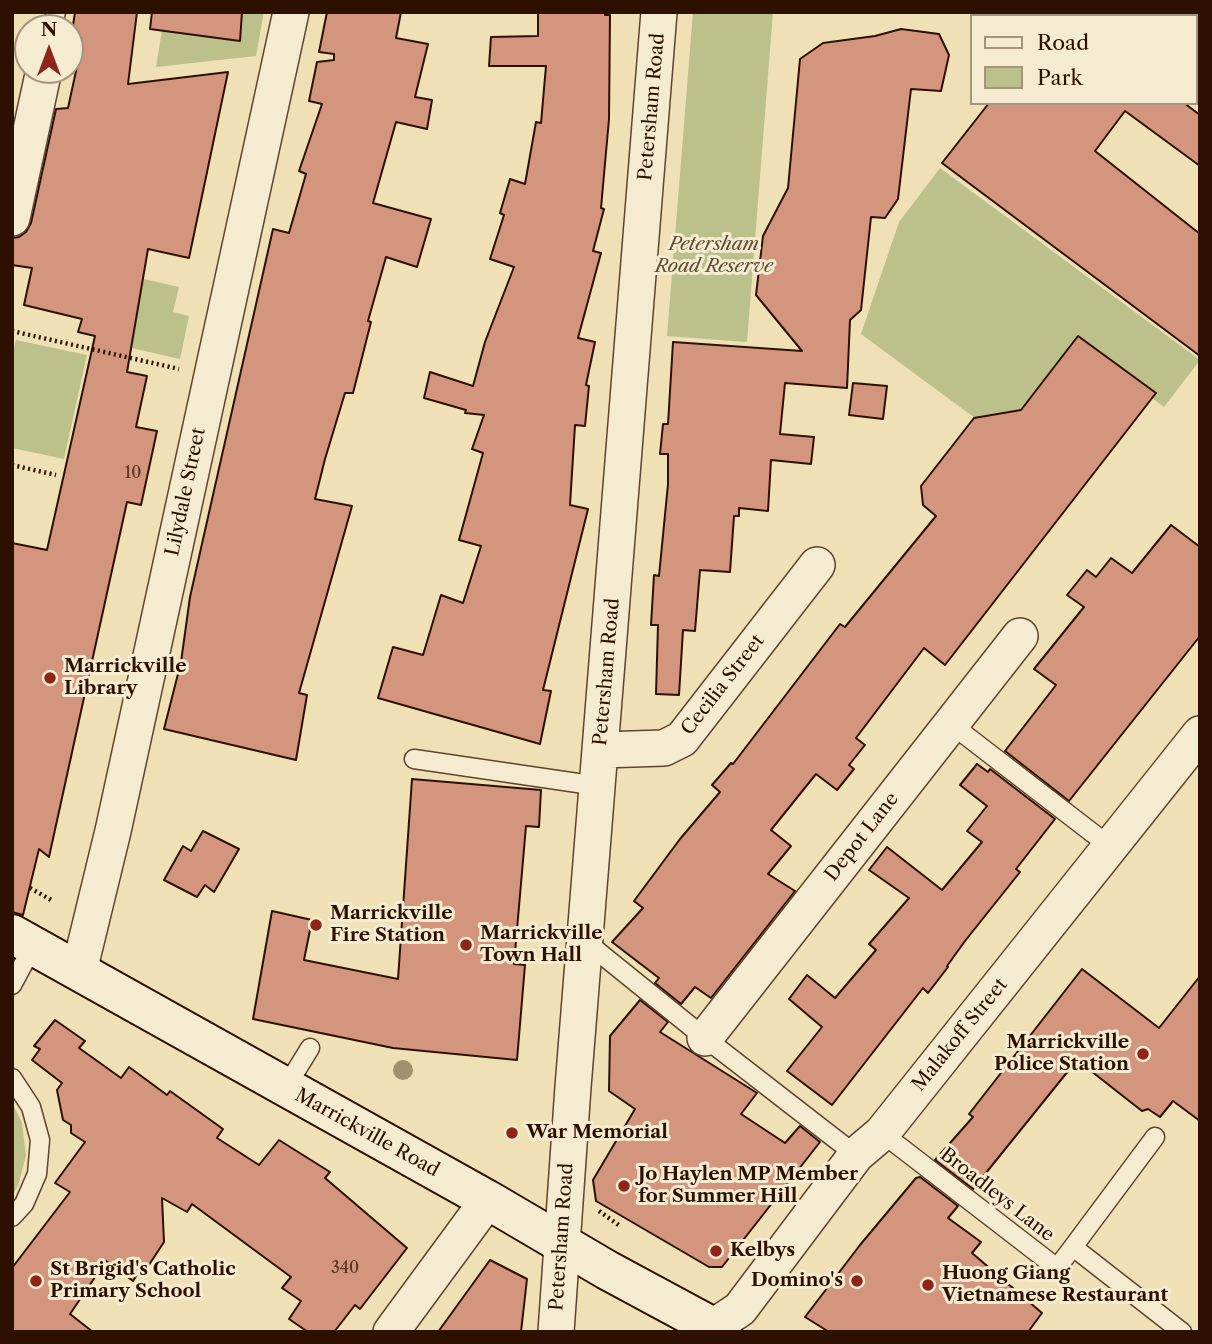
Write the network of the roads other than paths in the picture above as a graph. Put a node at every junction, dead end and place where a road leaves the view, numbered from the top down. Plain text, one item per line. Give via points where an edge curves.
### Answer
1 (291, 12) edge
2 (659, 12) edge
3 (41, 84) edge
4 (12, 218) edge
5 (817, 565) dead end
6 (1020, 636) dead end
7 (951, 724) junction
8 (1200, 734) edge
9 (600, 750) junction
10 (414, 759) dead end
11 (598, 786) junction
12 (1112, 848) junction
13 (23, 940) edge
14 (585, 941) junction
15 (79, 971) junction
16 (12, 985) edge
17 (705, 1038) junction
18 (310, 1048) dead end
19 (12, 1078) edge
20 (286, 1087) junction
21 (1155, 1137) dead end
22 (869, 1144) junction
23 (488, 1200) junction
24 (12, 1217) edge
25 (561, 1243) junction
26 (1073, 1247) junction
27 (717, 1329) edge
28 (391, 1332) edge
29 (556, 1332) edge
30 (1181, 1332) edge

1 - 15 street, Lilydale Street
2 - 9 street, Petersham Road
3 - 4 street
5 - 9 street, Cecilia Street via 682,739 664,748
6 - 7 street, Depot Lane
7 - 12 lane
7 - 17 street, Depot Lane
8 - 12 street, Malakoff Street
9 - 11 street, Petersham Road
10 - 11 lane
11 - 14 street, Petersham Road
12 - 22 street, Malakoff Street
13 - 15 main road, Marrickville Road
13 - 16 lane
14 - 17 lane, Broadleys Lane
14 - 25 street, Petersham Road
15 - 20 main road, Marrickville Road
17 - 22 lane, Broadleys Lane
18 - 20 lane
19 - 24 lane via 32,1107 40,1140 37,1174
20 - 23 main road, Marrickville Road
21 - 26 lane
22 - 26 lane, Broadleys Lane via 1057,1268
22 - 27 street, Malakoff Street via 740,1309
23 - 25 main road, Marrickville Road
23 - 28 street
25 - 27 main road, Marrickville Road
25 - 29 street, Petersham Road
26 - 30 lane, Broadleys Lane

